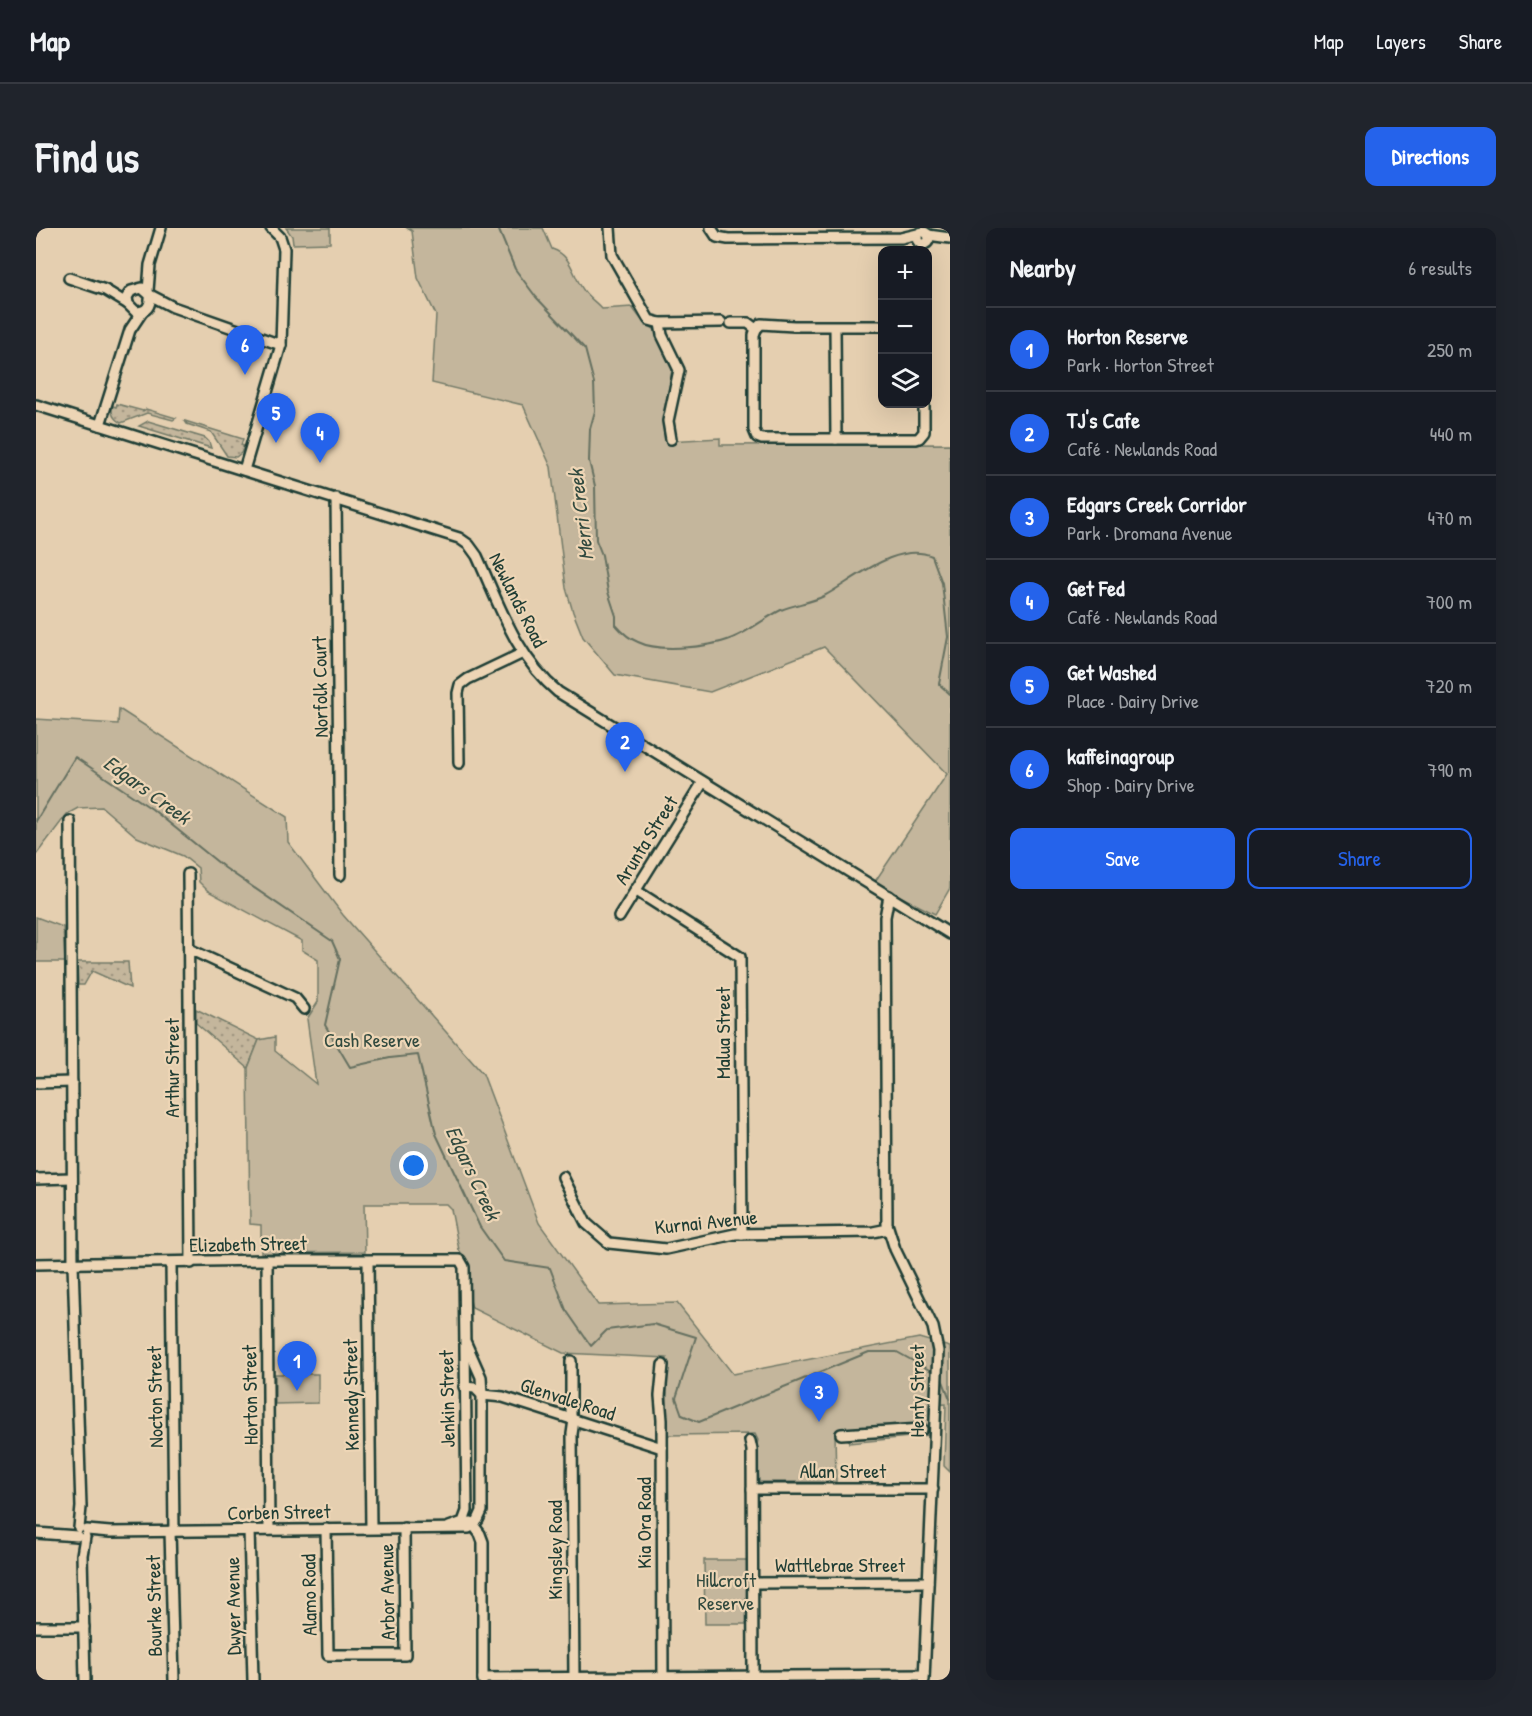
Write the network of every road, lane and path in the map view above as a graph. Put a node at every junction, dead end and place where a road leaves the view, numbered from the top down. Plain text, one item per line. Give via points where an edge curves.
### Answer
1 (161, 228) edge
2 (271, 228) edge
3 (610, 228) edge
4 (711, 228) edge
5 (923, 238) edge
6 (947, 238) edge
7 (150, 265) junction
8 (69, 278) dead end
9 (134, 289) junction
10 (105, 290) junction
11 (149, 293) junction
12 (129, 306) junction
13 (173, 307) junction
14 (145, 310) junction
15 (660, 323) junction
16 (878, 326) edge
17 (835, 327) junction
18 (756, 329) junction
19 (130, 330) junction
20 (281, 345) junction
21 (36, 405) edge
22 (924, 408) edge
23 (100, 425) junction
24 (671, 439) dead end
25 (836, 439) junction
26 (244, 470) junction
27 (336, 498) junction
28 (523, 653) junction
29 (459, 763) dead end
30 (703, 782) junction
31 (70, 821) dead end
32 (188, 874) dead end
33 (340, 875) dead end
34 (636, 890) junction
35 (889, 896) junction
36 (619, 917) dead end
37 (950, 934) edge
38 (189, 949) junction
39 (304, 1009) dead end
40 (72, 1082) junction
41 (36, 1083) edge
42 (563, 1177) dead end
43 (72, 1178) junction
44 (36, 1179) edge
45 (888, 1229) junction
46 (742, 1234) junction
47 (267, 1260) junction
48 (459, 1260) joint
49 (368, 1261) junction
50 (171, 1263) junction
51 (191, 1263) junction
52 (36, 1264) edge
53 (73, 1264) junction
54 (464, 1338) junction
55 (571, 1361) dead end
56 (663, 1365) dead end
57 (464, 1387) junction
58 (482, 1395) junction
59 (573, 1420) junction
60 (922, 1429) dead end
61 (841, 1434) dead end
62 (750, 1441) dead end
63 (662, 1448) junction
64 (752, 1489) junction
65 (933, 1489) junction
66 (482, 1508) junction
67 (467, 1510) junction
68 (473, 1526) junction
69 (449, 1527) junction
70 (371, 1528) junction
71 (404, 1528) junction
72 (326, 1529) junction
73 (249, 1530) junction
74 (270, 1530) junction
75 (172, 1531) junction
76 (36, 1533) edge
77 (82, 1533) junction
78 (928, 1582) junction
79 (752, 1583) junction
80 (36, 1627) edge
81 (84, 1627) junction
82 (405, 1655) joint
83 (753, 1676) junction
84 (663, 1678) edge
85 (775, 1678) edge
86 (924, 1678) edge
87 (483, 1679) edge
88 (574, 1679) edge
89 (86, 1680) edge
90 (174, 1680) edge
91 (253, 1680) edge

1 - 7 street
2 - 20 street via 284,249
3 - 15 street via 612,255 647,318
4 - 5 street via 717,237 729,239
5 - 6 street
7 - 9 street
7 - 11 street
8 - 10 street
9 - 10 street
9 - 11 street via 142,288
9 - 12 street via 127,297
10 - 12 street
11 - 13 street
11 - 14 street via 151,303
12 - 14 street via 136,312
12 - 19 street
13 - 14 street
13 - 20 street
14 - 19 street
15 - 18 street via 748,323
15 - 24 street via 679,370 668,421
16 - 17 street
17 - 18 street via 761,324
17 - 25 street
18 - 25 street via 757,437
19 - 23 street
20 - 26 street
21 - 23 street, Newlands Road
22 - 25 street via 924,427 919,438
23 - 26 street, Newlands Road
26 - 27 street, Newlands Road
27 - 28 street, Newlands Road via 459,537 469,545
27 - 33 street, Norfolk Court
28 - 29 street via 460,685
28 - 30 street, Newlands Road via 545,681 565,697
30 - 34 street, Arunta Street
30 - 35 street, Newlands Road
31 - 40 street
32 - 38 street, Arthur Street
34 - 36 street, Arunta Street
34 - 46 street, Malua Street via 740,957
35 - 37 street, Newlands Road
35 - 45 street, Henty Street via 885,917
38 - 39 street via 295,998
38 - 51 street, Arthur Street
40 - 41 street
40 - 43 street
42 - 46 street, Kurnai Avenue via 586,1223 609,1243 666,1249
43 - 44 street
43 - 53 street
45 - 46 street, Kurnai Avenue
45 - 65 street, Henty Street via 933,1327 938,1351
47 - 49 street, Elizabeth Street
47 - 51 street, Elizabeth Street
47 - 74 street, Horton Street
48 - 49 street, Elizabeth Street
48 - 54 street, Jenkin Street via 464,1267
49 - 70 street, Kennedy Street
50 - 51 street, Elizabeth Street
50 - 53 street, Elizabeth Street
50 - 75 street, Nocton Street
52 - 53 street, Elizabeth Street
53 - 77 street
54 - 57 street, Jenkin Street
54 - 58 street via 481,1377
55 - 59 street, Kingsley Road
56 - 63 street, Kia Ora Road
57 - 58 street, Glenvale Road via 475,1388
57 - 67 street, Jenkin Street
58 - 59 street, Glenvale Road via 503,1397
58 - 66 street
59 - 63 street, Glenvale Road
59 - 88 street, Kingsley Road
60 - 61 street
62 - 64 street
63 - 84 street, Kia Ora Road
64 - 65 street, Allan Street
64 - 79 street
65 - 78 street, Henty Street
66 - 67 street
66 - 68 street
67 - 68 street
67 - 69 street via 464,1522
68 - 69 street, Corben Street
68 - 87 street via 483,1542
69 - 71 street, Corben Street
70 - 71 street, Corben Street
70 - 72 street, Corben Street
71 - 82 street, Arbor Avenue
72 - 74 street, Corben Street
72 - 82 street, Alamo Road via 328,1654
73 - 74 street, Corben Street
73 - 75 street, Corben Street
73 - 91 street, Dwyer Avenue
75 - 77 street, Corben Street
75 - 90 street, Bourke Street
76 - 77 street, Corben Street
77 - 81 street
78 - 79 street, Wattlebrae Street
78 - 86 street, Henty Street
79 - 83 street
80 - 81 street
81 - 89 street
83 - 84 street
83 - 85 street
84 - 88 street
85 - 86 street
87 - 88 street

